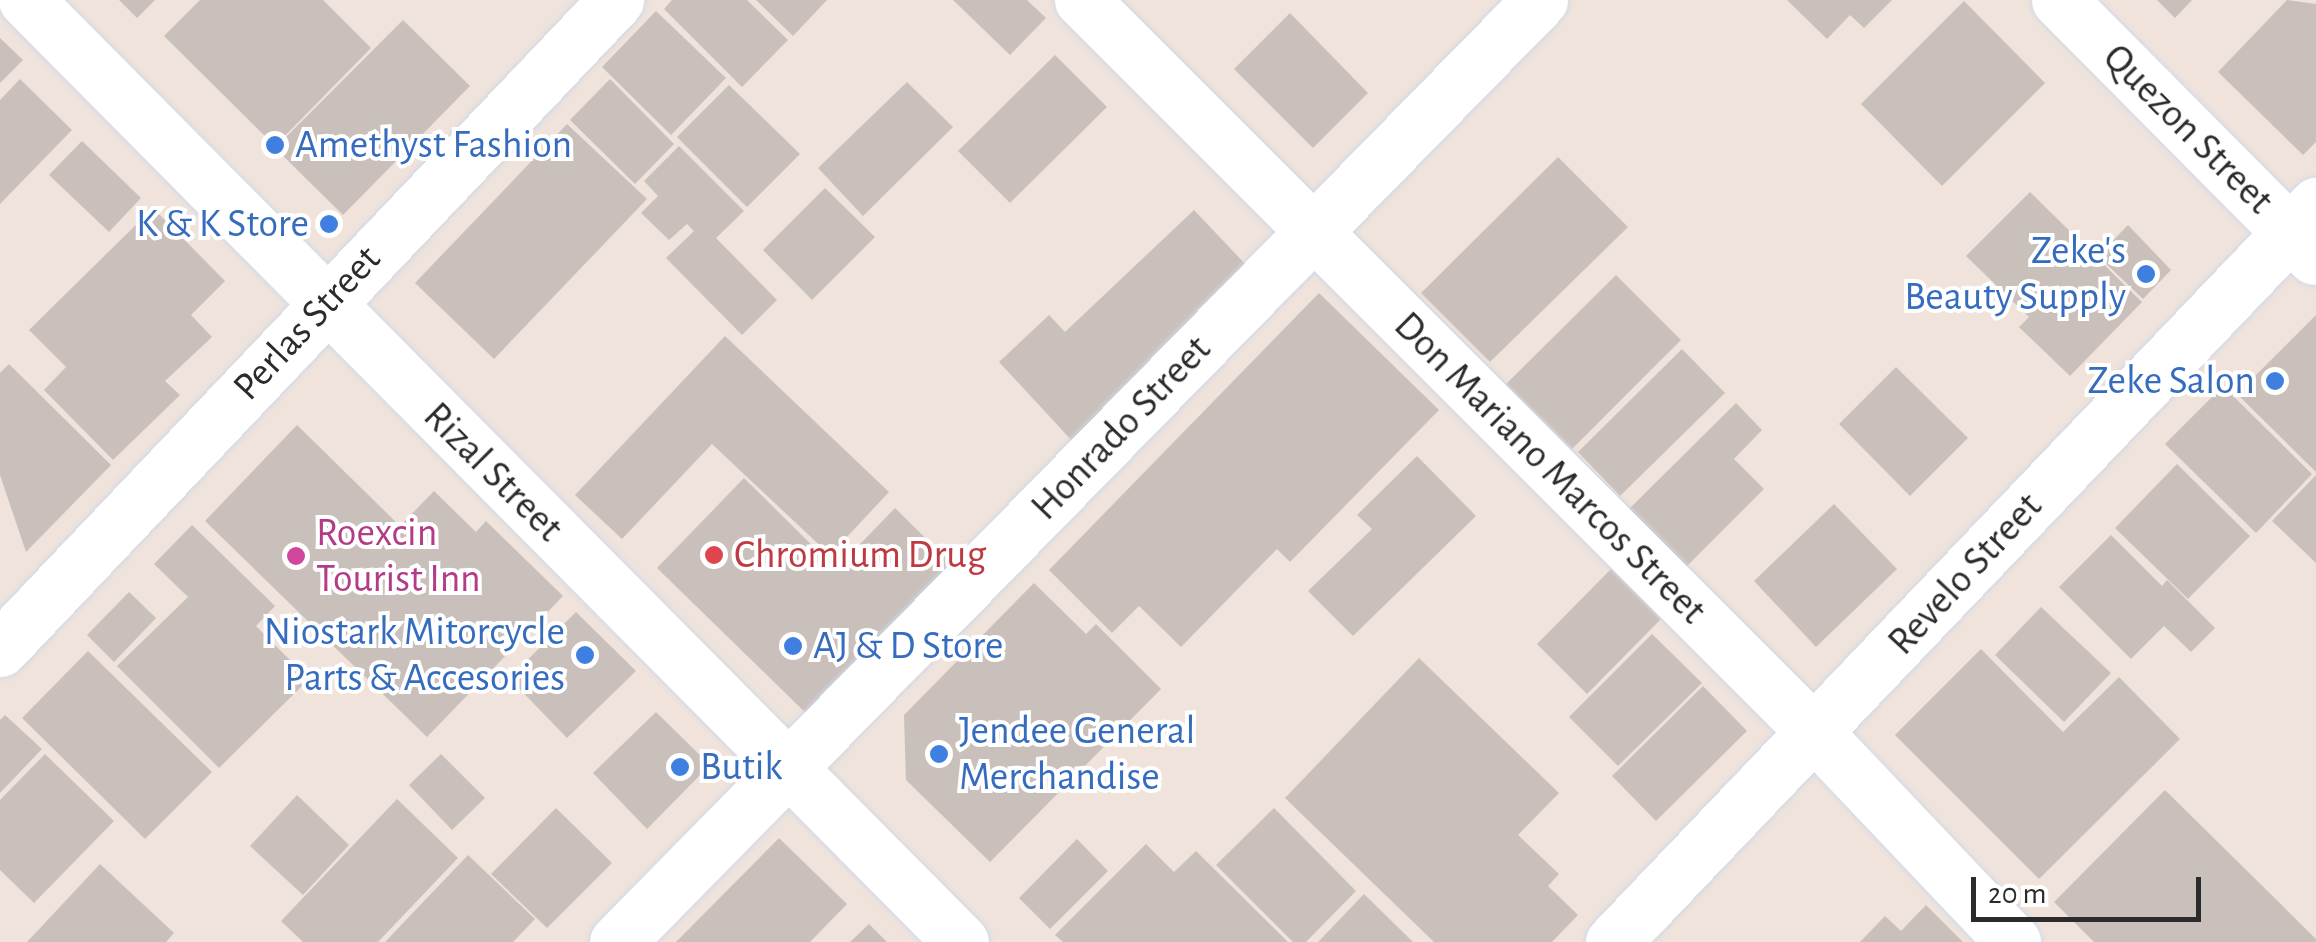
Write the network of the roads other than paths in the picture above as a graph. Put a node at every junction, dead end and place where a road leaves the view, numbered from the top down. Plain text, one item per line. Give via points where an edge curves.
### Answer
1 (26, 0) edge
2 (616, 0) edge
3 (1082, 0) edge
4 (1540, 0) edge
5 (2059, 0) edge
6 (1314, 231) junction
7 (2307, 232) edge
8 (325, 303) junction
9 (0, 648) edge
10 (1814, 732) junction
11 (788, 768) junction
12 (617, 942) edge
13 (962, 942) edge
14 (1612, 942) edge
15 (2012, 942) edge

1 - 8 street, Rizal Street
2 - 8 street, Perlas Street
3 - 6 street, Don Mariano Marcos Street
4 - 6 street, Honrado Street
5 - 7 street, Quezon Street
6 - 10 street, Don Mariano Marcos Street
6 - 11 street, Honrado Street
7 - 10 street, Revelo Street
8 - 9 street, Perlas Street
8 - 11 street, Rizal Street
10 - 14 street, Revelo Street
10 - 15 street, Don Mariano Marcos Street
11 - 12 street, Honrado Street
11 - 13 street, Rizal Street

